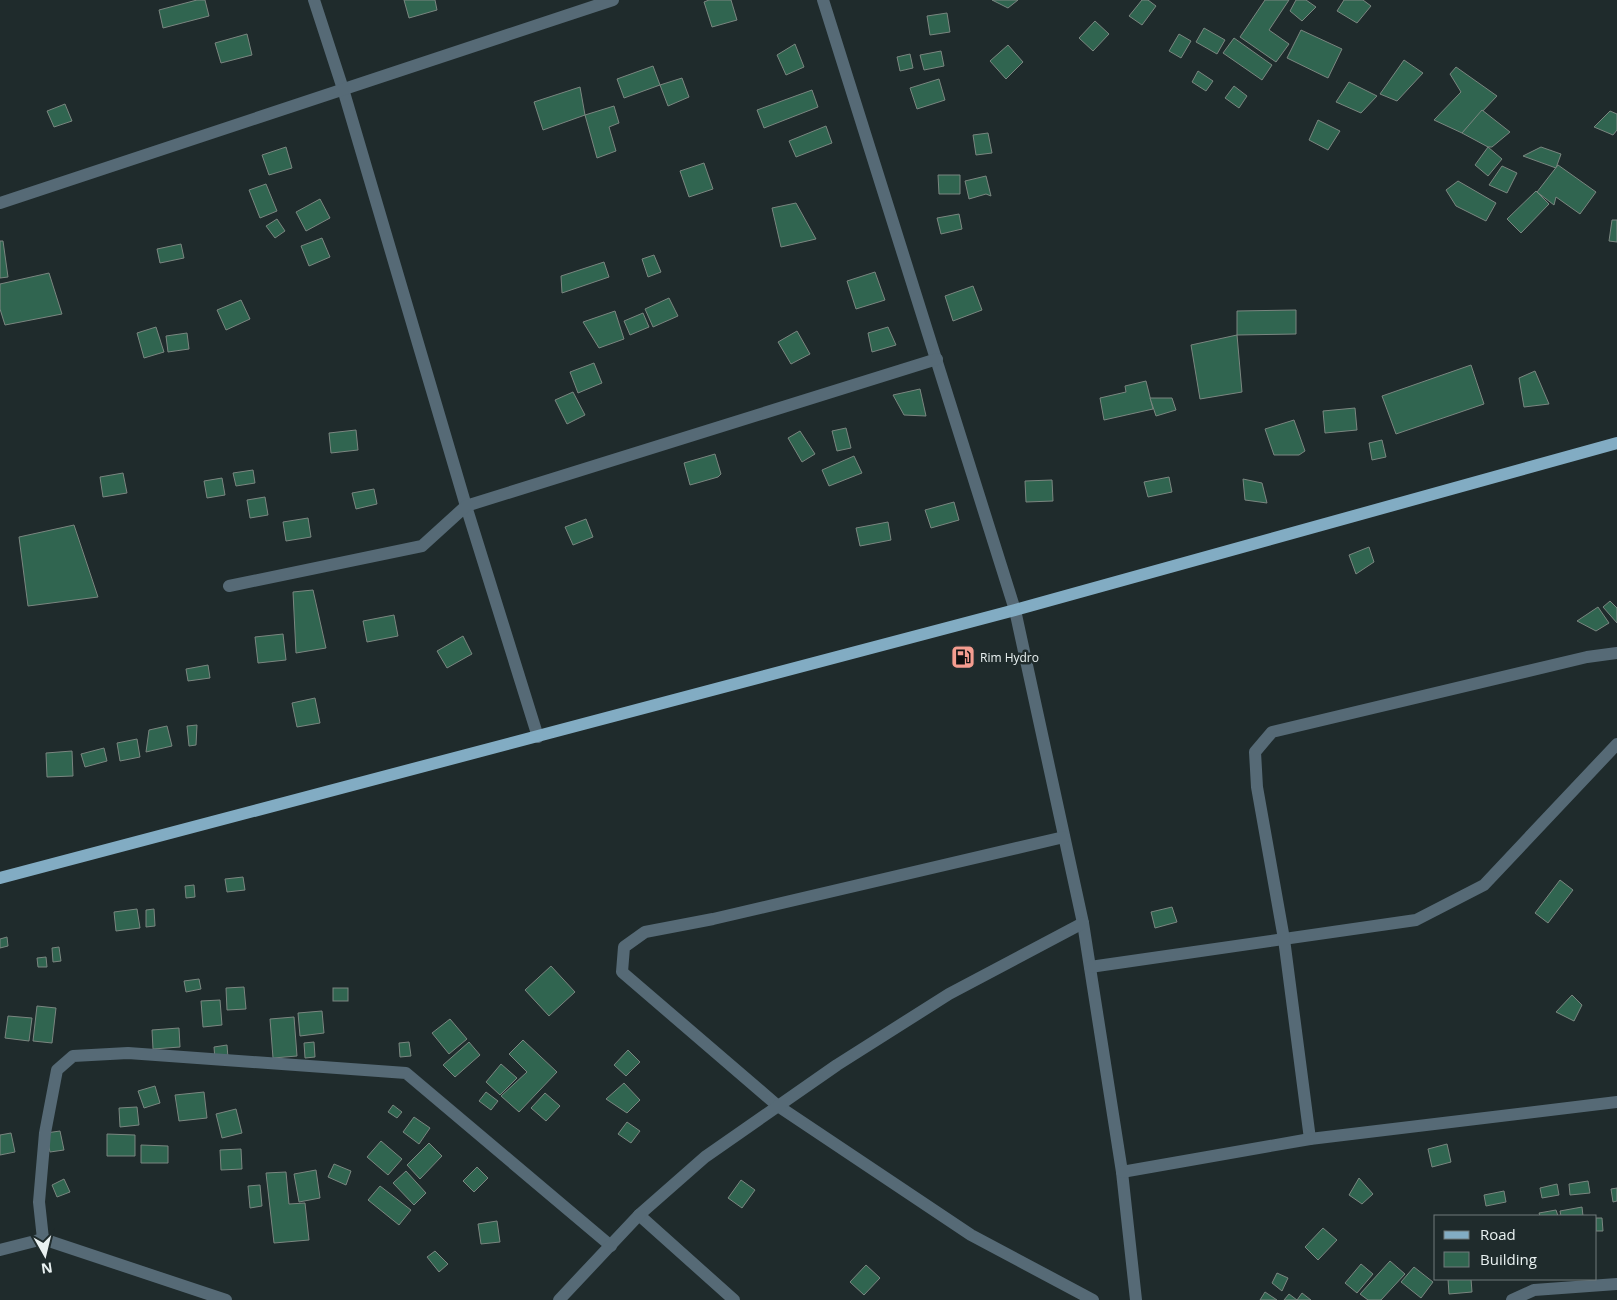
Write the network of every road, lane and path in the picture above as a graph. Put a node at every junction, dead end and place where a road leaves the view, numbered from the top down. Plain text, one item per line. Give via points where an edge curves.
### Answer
1 (314, 0) edge
2 (613, 0) edge
3 (823, 0) edge
4 (343, 89) junction
5 (0, 202) edge
6 (937, 359) junction
7 (1617, 444) edge
8 (466, 506) junction
9 (229, 586) dead end
10 (1015, 610) junction
11 (1617, 654) edge
12 (538, 737) junction
13 (1617, 744) edge
14 (1064, 837) junction
15 (0, 878) edge
16 (1083, 923) junction
17 (1284, 939) junction
18 (1090, 967) junction
19 (1617, 1102) edge
20 (778, 1106) junction
21 (1310, 1139) junction
22 (1122, 1172) junction
23 (639, 1215) junction
24 (43, 1239) junction
25 (610, 1246) junction
26 (0, 1250) edge
27 (1617, 1284) edge
28 (226, 1300) edge
29 (559, 1300) edge
30 (734, 1300) edge
31 (1093, 1300) edge
32 (1136, 1300) edge
33 (1512, 1300) edge

1 - 4 street
2 - 4 street
3 - 6 street
4 - 5 street
4 - 8 street
6 - 8 street
6 - 10 street
7 - 10 main road
8 - 9 street via 422,546
8 - 12 street
10 - 12 main road
10 - 14 street
11 - 17 street via 1587,657 1272,732 1254,752 1257,787
12 - 15 main road
13 - 17 street via 1484,885 1416,920
14 - 16 street
14 - 20 street via 645,932 624,947 622,972
16 - 18 street
16 - 20 street via 949,994
17 - 18 street
17 - 21 street
18 - 22 street
19 - 21 street
20 - 23 street via 705,1157
20 - 31 street via 971,1235
21 - 22 street
22 - 32 street
23 - 25 street
23 - 30 street
24 - 25 street via 39,1202 45,1134 57,1070 73,1056 128,1053 406,1073
24 - 26 street
24 - 28 street
25 - 29 street
27 - 33 street via 1534,1290

